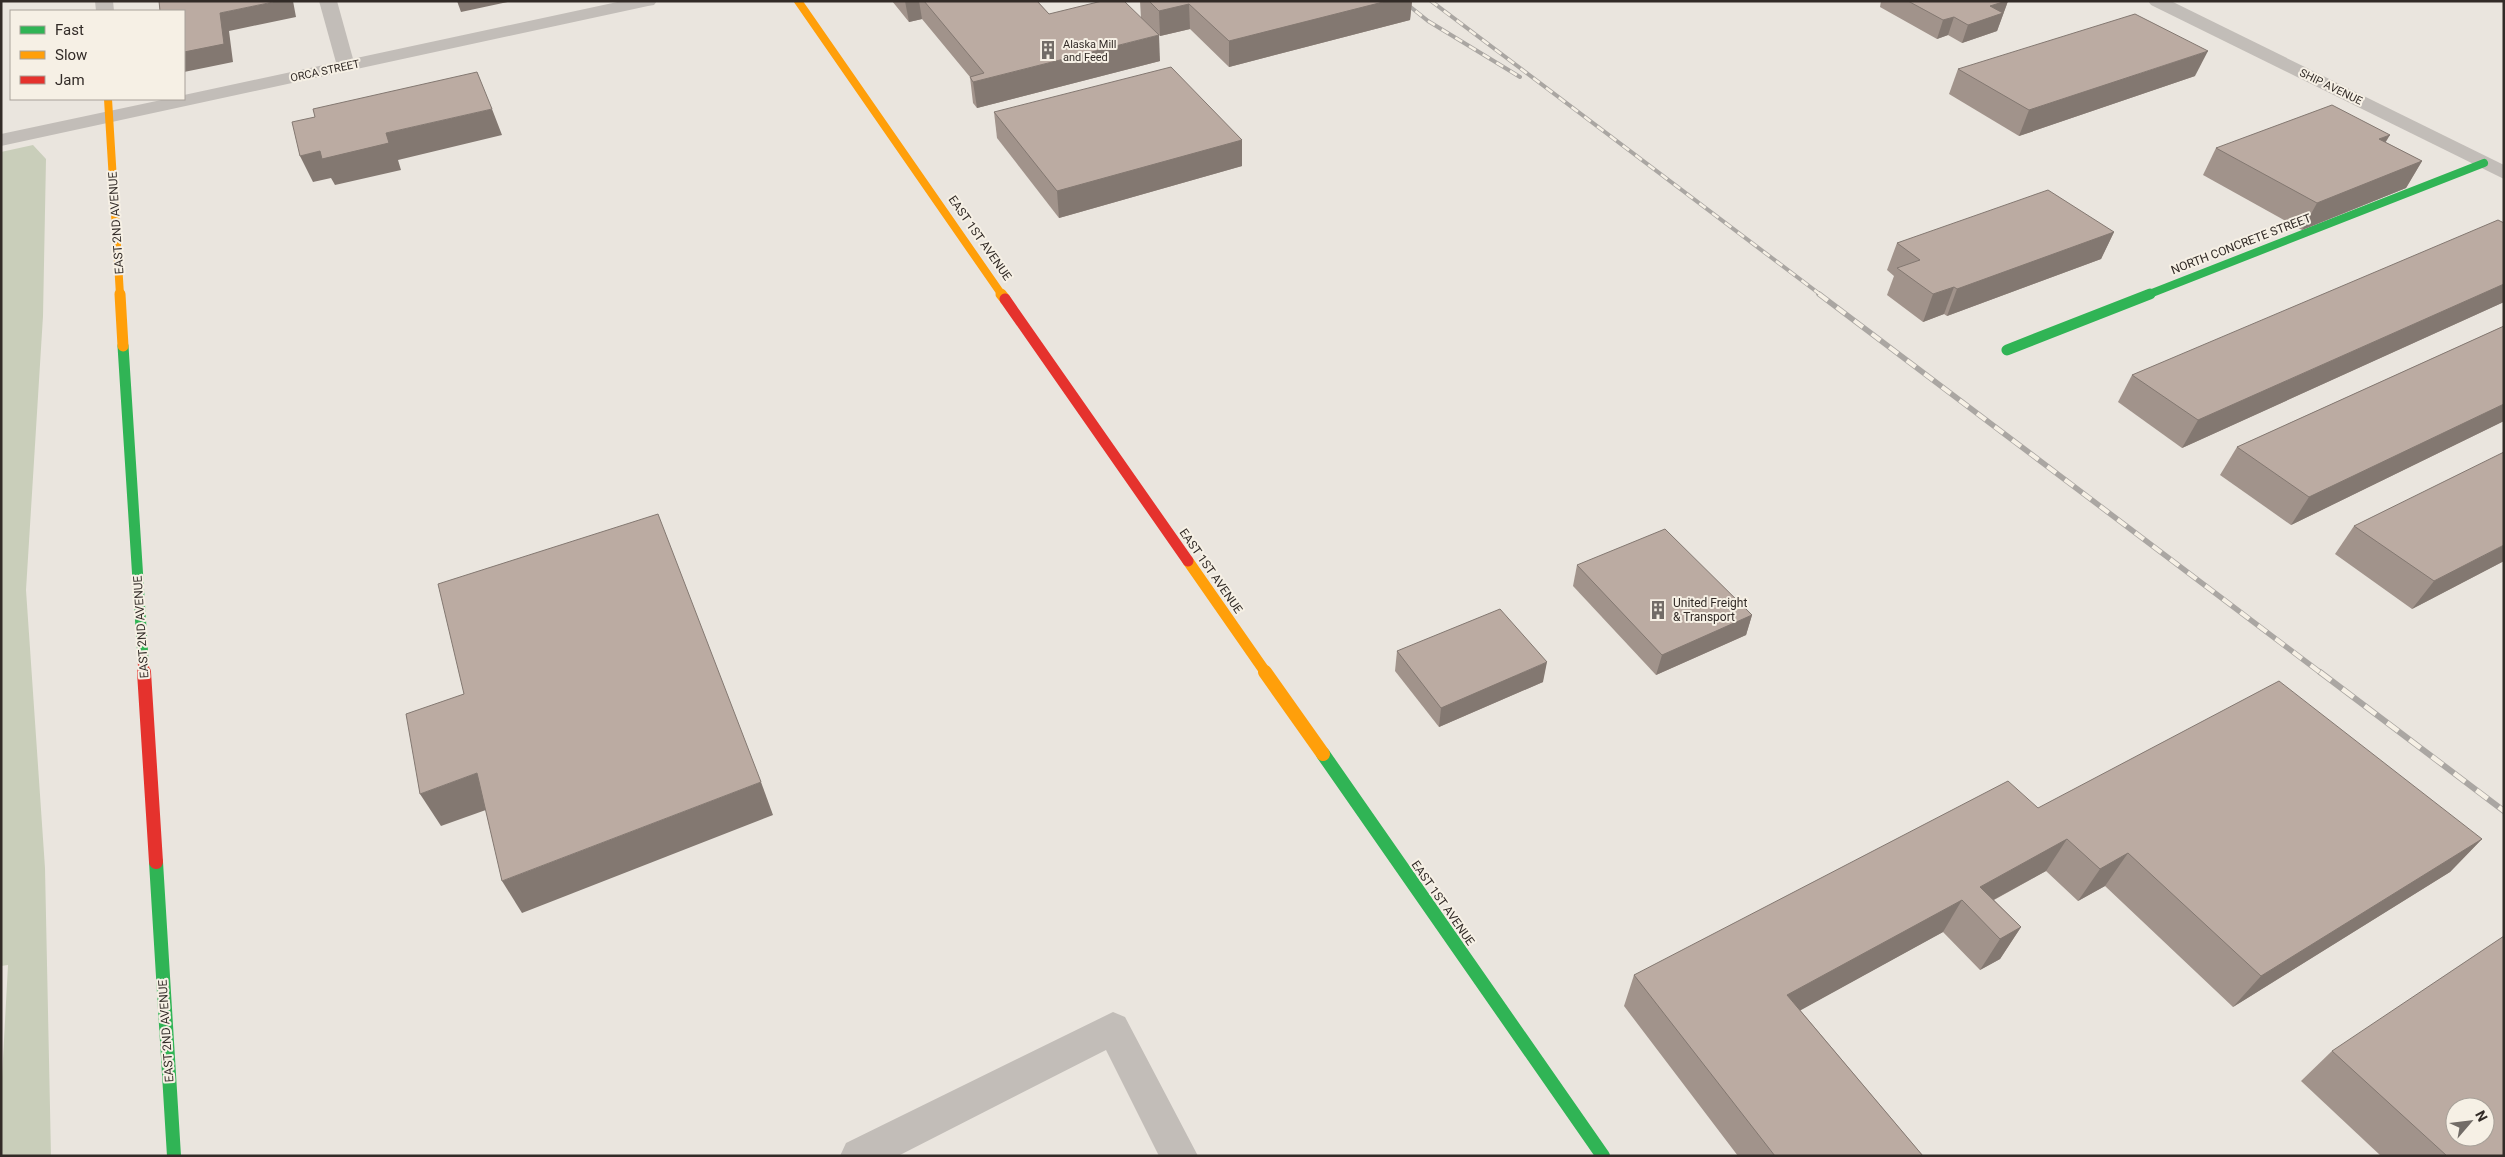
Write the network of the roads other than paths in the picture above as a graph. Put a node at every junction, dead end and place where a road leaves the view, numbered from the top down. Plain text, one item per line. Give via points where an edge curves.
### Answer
1 (328, 1) edge
2 (648, 1) edge
3 (798, 1) edge
4 (2157, 1) edge
5 (346, 66) junction
6 (185, 95) edge
7 (154, 100) edge
8 (109, 108) edge
9 (1, 140) edge
10 (2484, 163) junction
11 (2504, 173) edge
12 (2007, 350) dead end
13 (174, 1156) edge
14 (859, 1156) edge
15 (1179, 1156) edge
16 (1602, 1156) edge

1 - 5 street
2 - 5 street, ORCA STREET
3 - 16 street, EAST 1ST AVENUE
4 - 10 street, SHIP AVENUE
5 - 6 street, ORCA STREET
7 - 8 street, ORCA STREET
8 - 9 street, ORCA STREET
8 - 13 street, EAST 2ND AVENUE
10 - 11 street, SHIP AVENUE
10 - 12 street, NORTH CONCRETE STREET
14 - 15 street via 1113,1028

